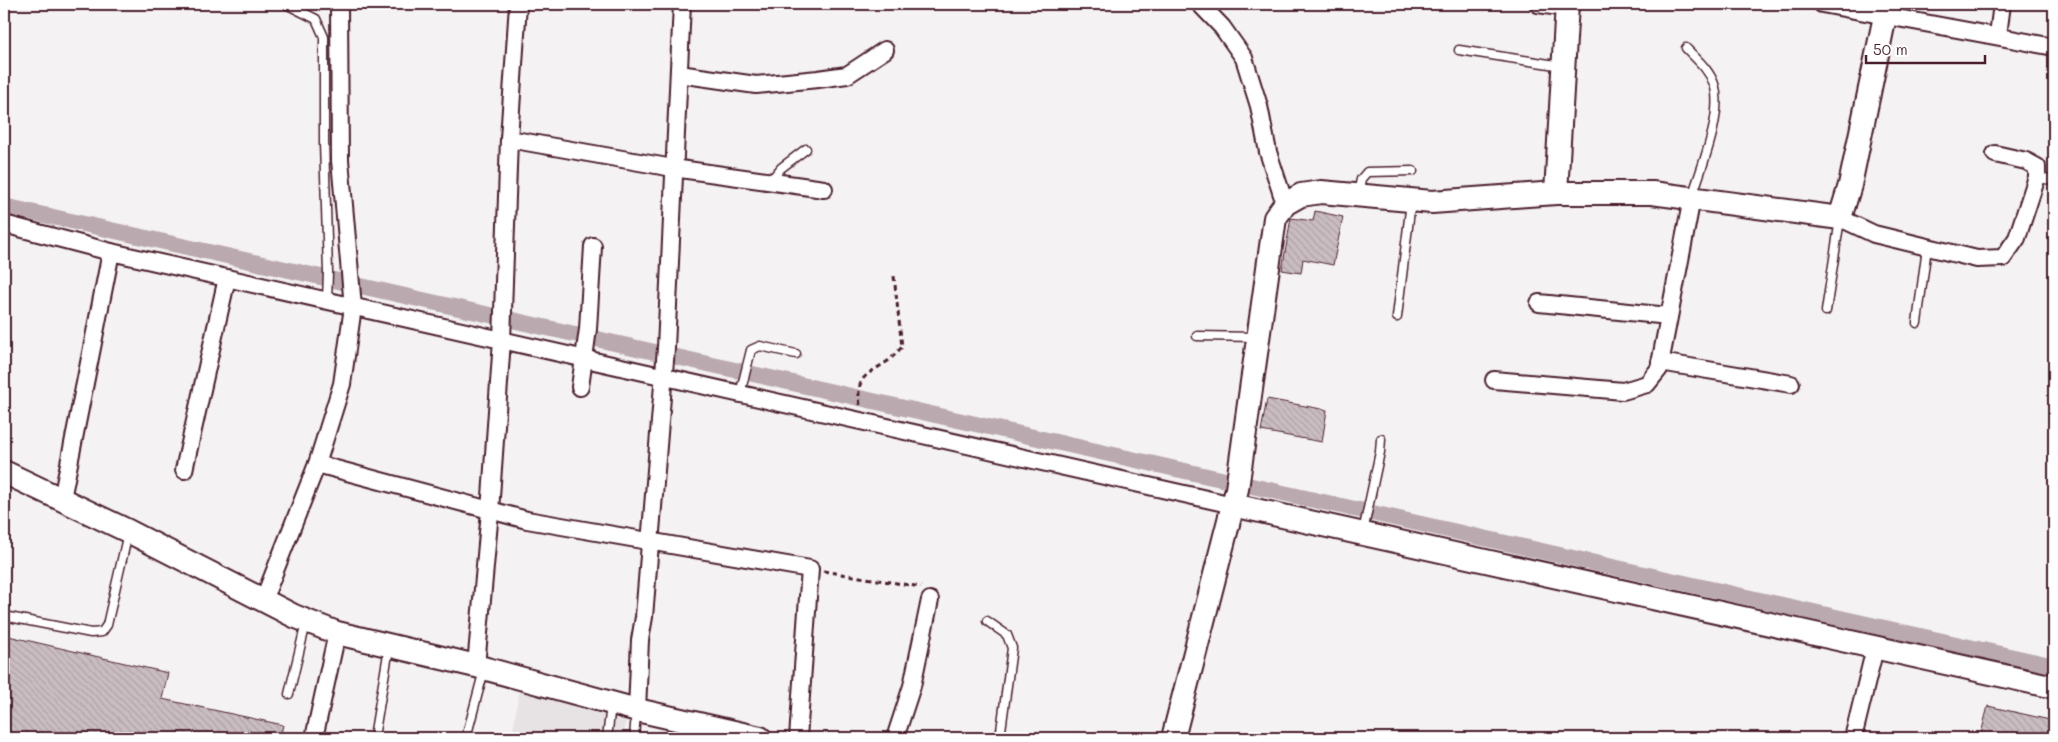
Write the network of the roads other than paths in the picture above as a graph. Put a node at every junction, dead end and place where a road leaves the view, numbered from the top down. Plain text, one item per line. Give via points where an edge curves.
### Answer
1 (286, 4) edge
2 (339, 4) edge
3 (518, 4) edge
4 (682, 4) edge
5 (1200, 4) edge
6 (1538, 4) edge
7 (1822, 4) edge
8 (2002, 4) edge
9 (1567, 6) edge
10 (1886, 10) edge
11 (1998, 35) junction
12 (2054, 47) edge
13 (1686, 48) dead end
14 (885, 50) dead end
15 (1459, 50) dead end
16 (1564, 66) junction
17 (679, 74) junction
18 (509, 138) junction
19 (806, 149) dead end
20 (1995, 154) dead end
21 (673, 168) junction
22 (1413, 171) dead end
23 (2037, 177) junction
24 (771, 180) junction
25 (2054, 181) edge
26 (824, 189) dead end
27 (1556, 193) junction
28 (1358, 196) junction
29 (1692, 198) junction
30 (1411, 200) junction
31 (1285, 204) junction
32 (1840, 218) junction
33 (4, 224) edge
34 (593, 246) dead end
35 (1928, 247) junction
36 (111, 252) junction
37 (227, 278) junction
38 (328, 295) junction
39 (353, 301) junction
40 (1538, 303) dead end
41 (1826, 311) dead end
42 (1669, 316) junction
43 (1397, 317) dead end
44 (1917, 323) dead end
45 (502, 333) junction
46 (1198, 336) dead end
47 (1259, 337) junction
48 (585, 353) junction
49 (796, 354) dead end
50 (1660, 362) junction
51 (664, 371) junction
52 (1494, 380) dead end
53 (1791, 384) dead end
54 (580, 387) dead end
55 (742, 388) junction
56 (1381, 439) dead end
57 (317, 464) junction
58 (184, 470) dead end
59 (4, 472) edge
60 (1236, 490) junction
61 (62, 499) junction
62 (490, 511) junction
63 (1364, 527) junction
64 (128, 531) junction
65 (650, 541) junction
66 (930, 600) road end
67 (263, 602) junction
68 (4, 616) edge
69 (987, 621) dead end
70 (306, 622) junction
71 (337, 633) junction
72 (389, 646) junction
73 (1875, 648) junction
74 (480, 667) junction
75 (2054, 687) edge
76 (289, 694) dead end
77 (611, 702) junction
78 (637, 710) junction
79 (375, 731) dead end
80 (314, 738) edge
81 (466, 738) edge
82 (607, 738) edge
83 (634, 738) edge
84 (760, 738) edge
85 (798, 738) edge
86 (895, 738) edge
87 (1000, 738) edge
88 (1173, 738) edge
89 (1854, 738) edge

1 - 38 lane via 316,19 324,37
2 - 39 street via 340,160
3 - 18 street
4 - 17 street
5 - 31 street via 1222,27 1244,58
6 - 9 street
7 - 10 street
8 - 11 street
9 - 16 street
10 - 11 street
10 - 32 street via 1850,186
11 - 12 street
13 - 29 lane via 1705,67 1714,84 1716,105
14 - 17 street via 847,76 756,86
15 - 16 lane
16 - 27 street
17 - 21 street
18 - 21 street
18 - 45 street
19 - 24 lane
20 - 23 street via 2037,167
21 - 24 street
21 - 51 street
22 - 28 lane via 1368,172 1361,179
23 - 25 lane
23 - 35 street via 2017,238 2003,258 1977,259
24 - 26 street
27 - 29 street via 1652,193
27 - 30 street via 1432,202
28 - 30 street
28 - 31 street via 1321,192 1301,195
29 - 32 street
29 - 42 street
30 - 43 lane
31 - 47 street via 1276,218
32 - 35 street via 1874,234
32 - 41 lane
33 - 36 street
34 - 48 street
35 - 44 lane
36 - 37 street
36 - 61 street
37 - 38 street
37 - 58 street
38 - 39 street
39 - 45 street
39 - 57 street via 342,384
40 - 42 street
42 - 50 street
45 - 48 street
45 - 62 street
46 - 47 lane
47 - 60 street
48 - 51 street
48 - 54 street
49 - 55 lane via 760,346 751,350
50 - 52 street via 1659,369 1647,384 1623,391
50 - 53 street
51 - 55 street
51 - 65 street
55 - 60 street
56 - 63 lane
57 - 62 street
57 - 67 street
59 - 61 street
60 - 63 street
60 - 88 street
61 - 64 street
62 - 65 street
62 - 74 street
63 - 73 street
64 - 67 street
64 - 68 lane via 107,625 102,632 91,633
65 - 78 street
65 - 85 street via 810,569
66 - 86 street via 912,686
67 - 70 street
69 - 87 lane via 1007,635 1012,648
70 - 71 street
70 - 76 lane
71 - 72 street
71 - 80 street
72 - 74 street
72 - 79 lane
73 - 75 street
73 - 89 street
74 - 77 street
74 - 81 lane
77 - 78 street
77 - 82 lane
78 - 83 lane
78 - 84 street

